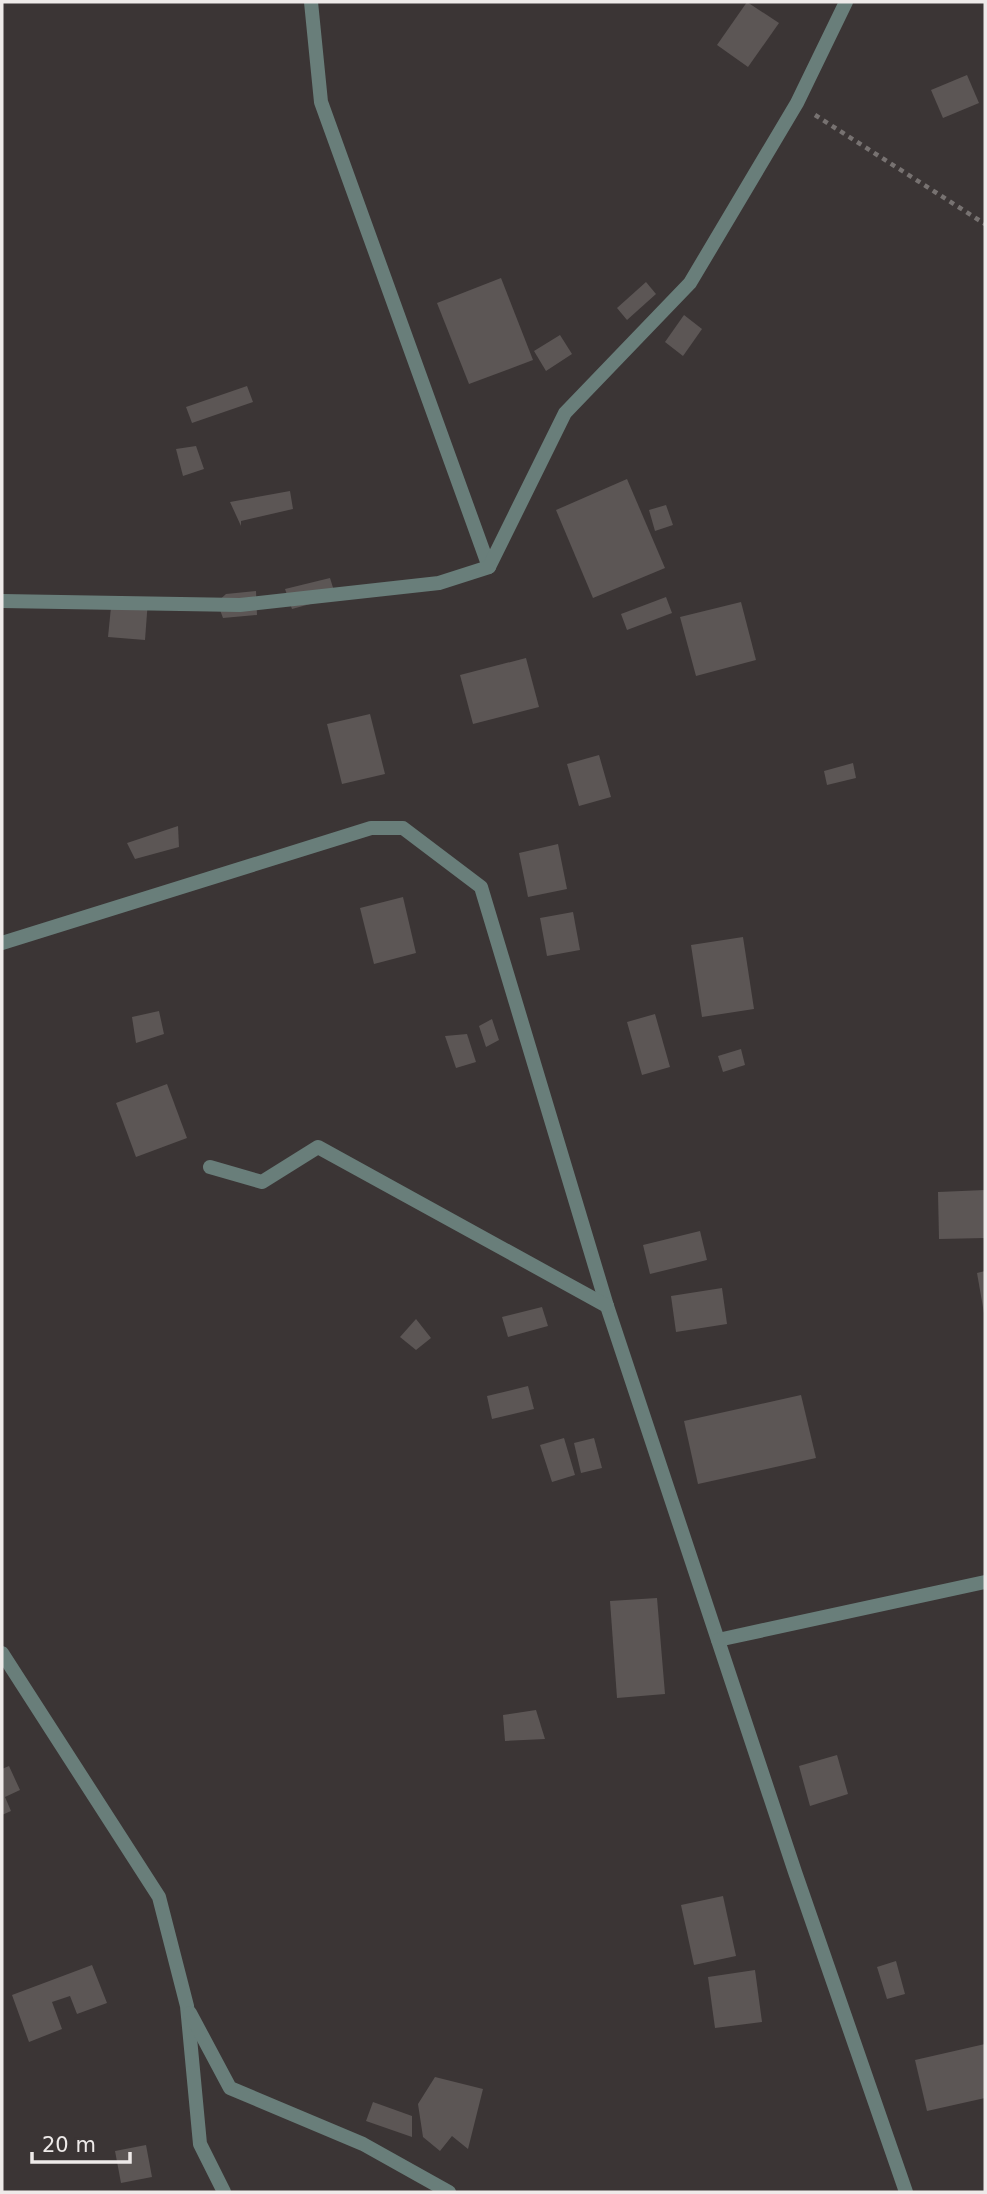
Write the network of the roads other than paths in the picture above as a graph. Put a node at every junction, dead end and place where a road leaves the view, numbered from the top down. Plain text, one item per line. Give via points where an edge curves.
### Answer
1 (311, 2) edge
2 (846, 2) edge
3 (489, 567) junction
4 (2, 601) edge
5 (2, 943) edge
6 (210, 1167) dead end
7 (607, 1306) junction
8 (985, 1582) edge
9 (718, 1640) junction
10 (2, 1653) edge
11 (187, 2006) junction
12 (224, 2192) edge
13 (449, 2192) edge
14 (906, 2192) edge

1 - 3 street via 321,102
2 - 3 street via 797,103 690,283 565,413
3 - 4 street via 439,583 240,605
5 - 7 street via 371,828 403,828 481,887
6 - 7 street via 262,1182 318,1147
7 - 9 street
8 - 9 street
9 - 14 street
10 - 11 street via 159,1896
11 - 12 street via 200,2144
11 - 13 street via 230,2088 363,2144

